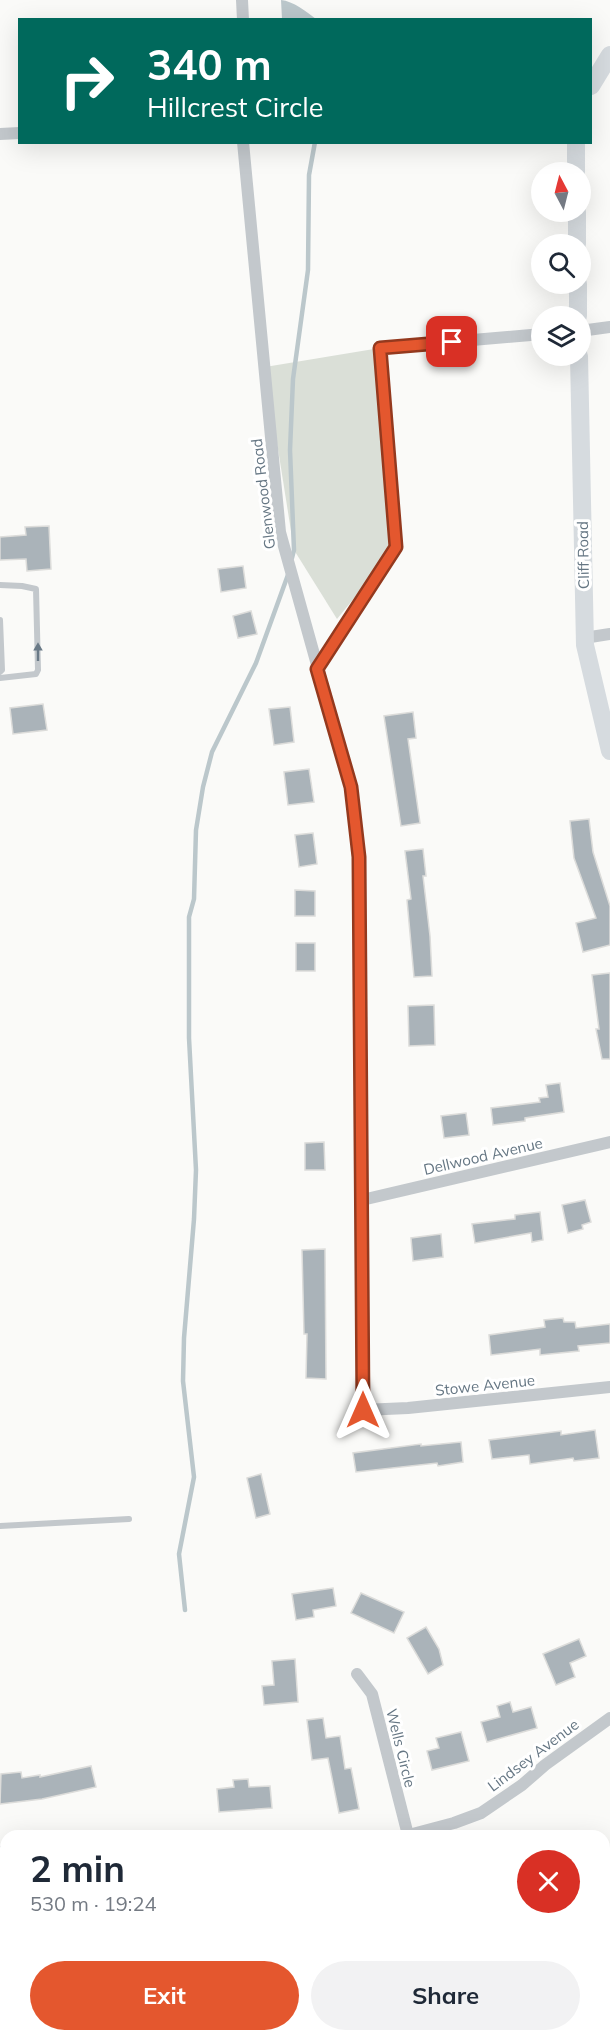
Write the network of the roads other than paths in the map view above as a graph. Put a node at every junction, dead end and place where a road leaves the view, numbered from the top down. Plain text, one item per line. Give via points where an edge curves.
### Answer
1 (242, 0) edge
2 (243, 18) edge
3 (610, 55) edge
4 (592, 85) edge
5 (18, 133) edge
6 (0, 134) edge
7 (243, 144) edge
8 (576, 144) edge
9 (576, 162) edge
10 (610, 327) edge
11 (591, 330) edge
12 (531, 335) edge
13 (579, 366) edge
14 (0, 585) edge
15 (0, 620) edge
16 (610, 634) edge
17 (584, 638) junction
18 (317, 669) junction
19 (0, 672) edge
20 (0, 678) edge
21 (610, 751) edge
22 (610, 1142) edge
23 (362, 1200) junction
24 (610, 1387) edge
25 (363, 1410) joint
26 (129, 1519) dead end
27 (0, 1526) edge
28 (357, 1674) dead end
29 (610, 1718) edge
30 (406, 1830) edge
31 (429, 1830) edge

1 - 2 street
3 - 4 street
5 - 6 street
7 - 18 street, Glenwood Road via 280,532
8 - 9 street
10 - 11 street
12 - 18 street via 380,348 396,547
13 - 17 street, Cliff Road
20 -> 14 lane via 36,674 38,670 36,589
15 - 19 lane
16 - 17 street
17 - 21 street, Cliff Road
18 - 23 street, Glenwood Road via 351,787 359,857
22 - 23 street, Dellwood Avenue
23 - 25 street, Glenwood Road
24 - 25 street, Stowe Avenue
26 - 27 lane
28 - 30 street, Wells Circle via 372,1694
29 - 31 street, Lindsey Avenue via 481,1813

